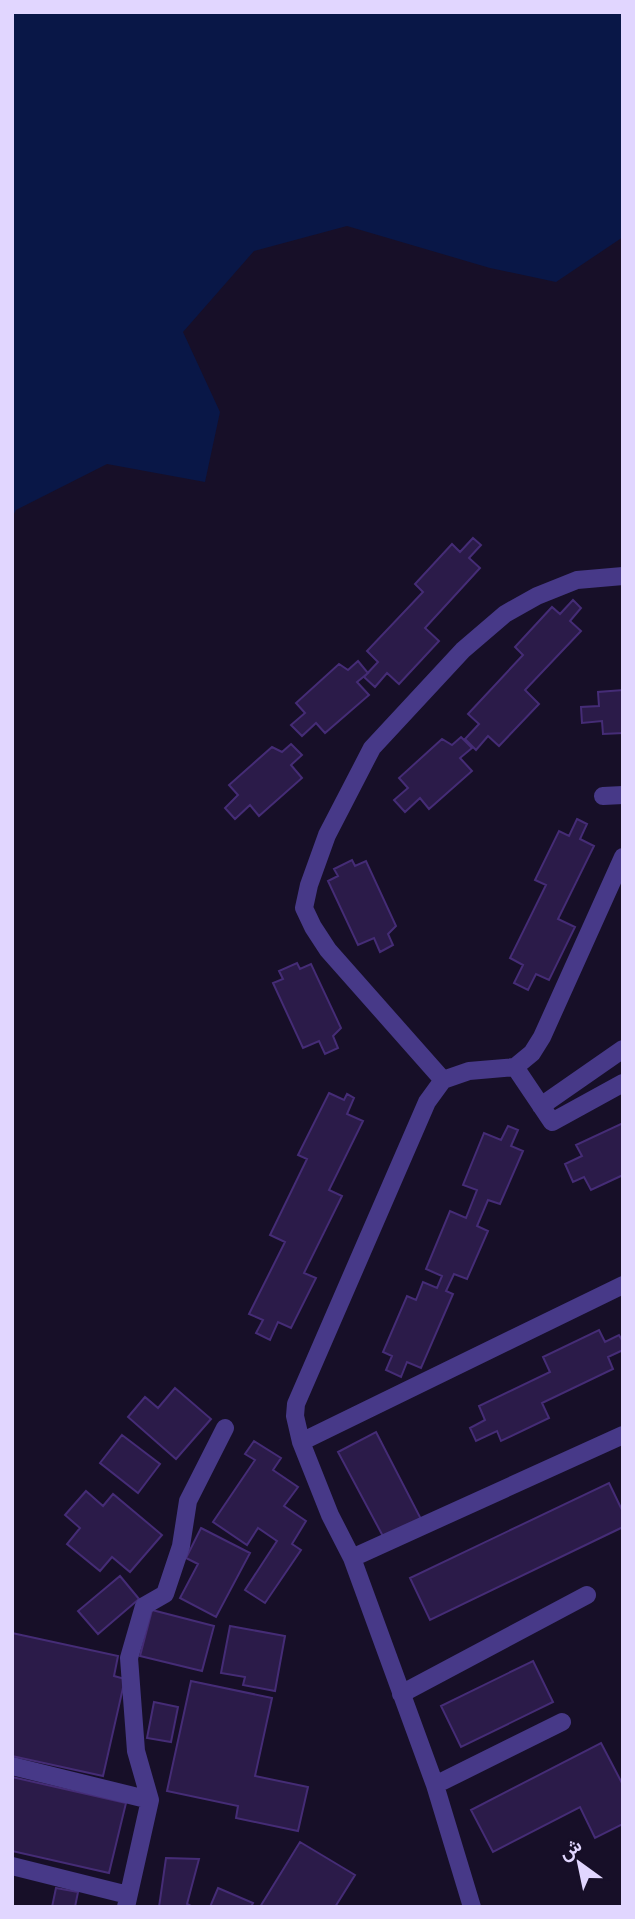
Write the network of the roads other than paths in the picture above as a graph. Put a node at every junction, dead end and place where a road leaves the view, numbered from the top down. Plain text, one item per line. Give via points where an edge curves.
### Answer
1 (623, 576) edge
2 (623, 794) edge
3 (603, 796) dead end
4 (623, 857) edge
5 (623, 1049) edge
6 (515, 1067) junction
7 (443, 1080) junction
8 (623, 1083) edge
9 (541, 1106) junction
10 (623, 1285) edge
11 (225, 1427) dead end
12 (623, 1435) edge
13 (300, 1442) junction
14 (352, 1558) junction
15 (587, 1595) dead end
16 (401, 1694) junction
17 (562, 1722) dead end
18 (12, 1766) edge
19 (435, 1785) junction
20 (150, 1800) junction
21 (12, 1866) edge
22 (127, 1901) edge
23 (472, 1907) edge

1 - 7 street via 577,580 537,596 505,614 463,650 372,748 327,835 309,885 304,908 328,950
2 - 3 street
4 - 6 street via 542,1037
5 - 9 street
6 - 7 street via 469,1071
6 - 9 street
7 - 13 street via 427,1102 301,1389 295,1416
8 - 9 street via 552,1122
10 - 13 street
11 - 20 street via 188,1501 181,1546 165,1594 144,1606 129,1658 136,1751
12 - 14 street
13 - 14 street
14 - 16 street
15 - 16 street
16 - 19 street
17 - 19 street
18 - 20 street
19 - 23 street
20 - 22 street
21 - 22 street

